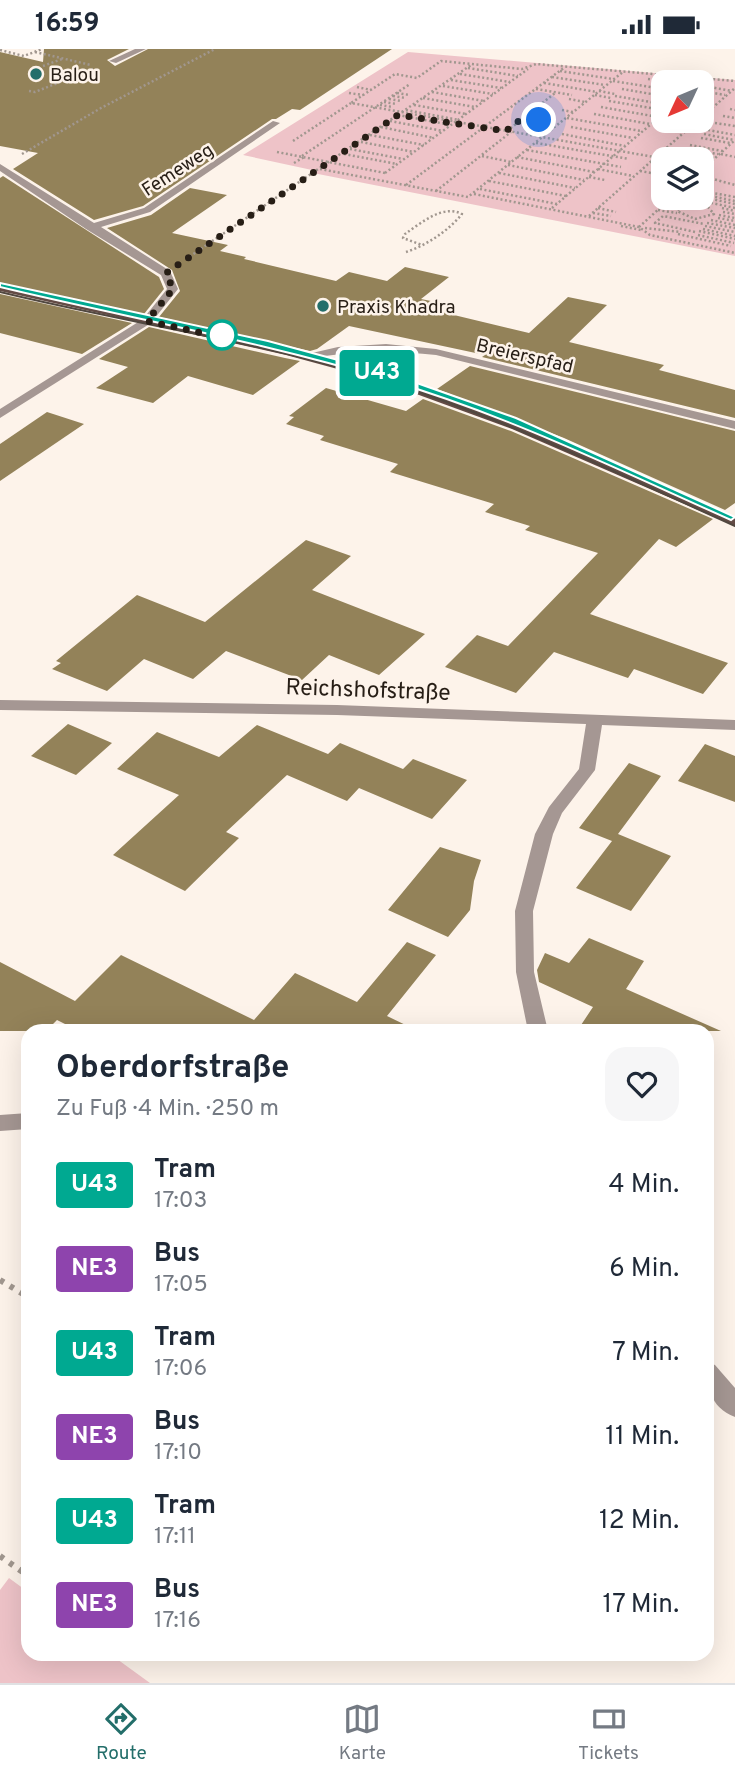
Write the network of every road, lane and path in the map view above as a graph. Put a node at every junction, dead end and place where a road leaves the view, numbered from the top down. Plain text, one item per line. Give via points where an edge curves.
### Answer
1 (43, 49) edge
2 (142, 49) edge
3 (215, 49) edge
4 (725, 49) edge
5 (0, 50) edge
6 (735, 50) edge
7 (35, 52) junction
8 (63, 58) junction
9 (113, 61) dead end
10 (472, 64) junction
11 (44, 66) dead end
12 (566, 66) junction
13 (467, 68) junction
14 (529, 69) junction
15 (560, 71) junction
16 (624, 71) junction
17 (459, 73) junction
18 (651, 73) edge
19 (519, 76) junction
20 (552, 77) junction
21 (714, 78) edge
22 (648, 79) dead end
23 (651, 79) edge
24 (450, 80) junction
25 (613, 80) junction
26 (735, 81) edge
27 (511, 82) junction
28 (544, 83) junction
29 (410, 84) dead end
30 (441, 86) junction
31 (606, 86) junction
32 (357, 87) dead end
33 (651, 87) edge
34 (714, 87) edge
35 (502, 88) junction
36 (723, 88) junction
37 (536, 89) junction
38 (622, 89) dead end
39 (733, 89) edge
40 (372, 90) junction
41 (29, 91) dead end
42 (432, 92) junction
43 (349, 93) dead end
44 (396, 93) junction
45 (555, 93) junction
46 (597, 93) junction
47 (651, 94) edge
48 (363, 95) junction
49 (410, 95) dead end
50 (494, 95) junction
51 (572, 95) dead end
52 (714, 95) joint
53 (726, 95) junction
54 (392, 96) junction
55 (582, 97) dead end
56 (406, 98) dead end
57 (423, 98) junction
58 (387, 99) junction
59 (383, 101) junction
60 (401, 101) dead end
61 (485, 101) junction
62 (586, 102) junction
63 (651, 102) edge
64 (351, 103) junction
65 (379, 104) junction
66 (397, 104) dead end
67 (414, 105) junction
68 (714, 106) edge
69 (393, 107) dead end
70 (601, 107) dead end
71 (374, 108) junction
72 (476, 108) junction
73 (651, 109) edge
74 (730, 109) dead end
75 (406, 110) junction
76 (562, 110) dead end
77 (735, 110) edge
78 (573, 112) junction
79 (402, 113) junction
80 (467, 114) junction
81 (594, 114) dead end
82 (398, 115) junction
83 (526, 115) junction
84 (651, 116) edge
85 (723, 116) dead end
86 (566, 118) junction
87 (735, 118) edge
88 (390, 121) junction
89 (456, 122) junction
90 (276, 123) dead end
91 (715, 123) dead end
92 (651, 124) joint
93 (735, 126) edge
94 (380, 127) junction
95 (485, 127) junction
96 (571, 127) dead end
97 (444, 131) junction
98 (506, 131) junction
99 (642, 131) junction
100 (714, 131) edge
101 (511, 132) junction
102 (683, 133) edge
103 (562, 134) dead end
104 (704, 134) dead end
105 (370, 135) junction
106 (735, 135) edge
107 (434, 138) junction
108 (542, 138) junction
109 (634, 138) junction
110 (701, 138) dead end
111 (360, 141) junction
112 (535, 143) junction
113 (732, 144) edge
114 (425, 145) junction
115 (690, 145) dead end
116 (625, 146) junction
117 (667, 147) edge
118 (349, 149) junction
119 (526, 150) junction
120 (619, 151) junction
121 (415, 152) junction
122 (714, 152) edge
123 (720, 153) junction
124 (342, 154) junction
125 (20, 155) dead end
126 (481, 156) junction
127 (651, 156) edge
128 (303, 157) junction
129 (517, 157) junction
130 (612, 157) junction
131 (735, 157) edge
132 (714, 158) edge
133 (629, 159) dead end
134 (404, 160) junction
135 (651, 161) edge
136 (329, 162) junction
137 (512, 162) junction
138 (294, 163) dead end
139 (398, 164) junction
140 (604, 164) junction
141 (508, 165) junction
142 (0, 167) edge
143 (621, 167) dead end
144 (319, 169) junction
145 (596, 171) junction
146 (640, 171) junction
147 (385, 173) junction
148 (499, 173) junction
149 (651, 173) edge
150 (634, 176) junction
151 (589, 177) junction
152 (714, 179) edge
153 (376, 180) junction
154 (585, 180) junction
155 (605, 180) dead end
156 (489, 181) junction
157 (406, 185) junction
158 (735, 185) edge
159 (480, 188) junction
160 (576, 188) junction
161 (436, 191) junction
162 (473, 194) junction
163 (566, 196) junction
164 (557, 204) junction
165 (598, 208) junction
166 (714, 208) edge
167 (714, 208) edge
168 (551, 209) junction
169 (657, 210) joint
170 (680, 210) edge
171 (706, 210) edge
172 (711, 210) edge
173 (722, 210) dead end
174 (616, 212) dead end
175 (593, 213) junction
176 (679, 214) junction
177 (589, 216) junction
178 (611, 216) dead end
179 (718, 216) dead end
180 (711, 220) dead end
181 (90, 227) junction
182 (620, 227) junction
183 (640, 228) junction
184 (700, 229) junction
185 (734, 230) edge
186 (678, 234) dead end
187 (422, 245) junction
188 (406, 252) dead end
189 (166, 273) junction
190 (0, 288) edge
191 (147, 321) junction
192 (305, 356) junction
193 (0, 414) edge
194 (735, 425) edge
195 (735, 522) edge
196 (0, 705) edge
197 (595, 720) junction
198 (735, 725) edge
199 (537, 1024) edge
200 (21, 1122) edge
201 (0, 1123) edge
202 (0, 1280) edge
203 (21, 1293) edge
204 (714, 1381) edge
205 (735, 1406) edge
206 (0, 1556) edge
207 (21, 1571) edge

1 - 7 path
2 - 9 street
3 - 125 path
4 - 6 street
5 - 7 path via 24,56
7 - 8 path
8 - 11 path
8 - 41 path via 98,67
10 - 13 path
10 - 14 path
10 - 40 path via 441,61 417,78 395,74
12 - 14 path via 536,64
12 - 15 path
12 - 16 path
13 - 17 path
13 - 19 path
14 - 19 path
15 - 20 path
15 - 25 path
16 - 18 path
16 - 25 path
17 - 24 path
17 - 27 path
19 - 27 path
20 - 28 path
20 - 31 path
21 - 26 path
22 - 23 path
24 - 30 path
24 - 35 path
25 - 31 path
25 - 33 path
27 - 35 path
28 - 37 path
28 - 46 path
29 - 44 path
30 - 42 path
30 - 50 path
31 - 46 path
32 - 40 path
34 - 36 path
35 - 50 path
36 - 39 path
36 - 52 path
37 - 45 path
37 - 95 path
38 - 47 path
39 - 53 path
40 - 48 path
42 - 57 path
42 - 61 path
43 - 48 path
44 - 49 path
44 - 54 path
45 - 51 path
45 - 83 path
46 - 62 path
46 - 63 path
46 - 73 path
48 - 64 path
50 - 61 path
52 - 53 path
53 - 68 path
54 - 56 path
54 - 58 path
55 - 62 path via 574,100
57 - 67 path
57 - 72 path
58 - 59 path
58 - 60 path
59 - 65 path
59 - 66 path
61 - 72 path
62 - 78 path
64 - 71 path
64 - 128 path via 277,152
65 - 69 path
65 - 71 path
67 - 75 path
67 - 80 path
70 - 84 path
71 - 79 path
71 - 128 path
72 - 80 path
74 - 77 path
75 - 79 path
75 - 89 path
76 - 78 path
78 - 86 path
79 - 82 path
79 - 89 path
80 - 89 path
81 - 92 path
82 - 88 path
82 - 89 path
83 - 83 path via 542,118
83 - 98 path
85 - 87 path
86 - 99 path
86 - 108 path
88 - 94 path
88 - 97 path
89 - 95 path
89 - 97 path
90 - 181 street, Femeweg via 147,210
91 - 93 path
92 - 99 path
94 - 105 path
94 - 107 path
95 - 98 path
95 - 157 path
96 - 109 path
97 - 107 path
98 - 101 path
99 - 109 path
100 - 106 path
101 - 108 path
101 - 126 path
102 - 117 path
103 - 116 path
104 - 113 path via 735,140
105 - 111 path
105 - 114 path
107 - 114 path
108 - 112 path
108 - 120 path
109 - 116 path
110 - 113 path
111 - 118 path
111 - 121 path
112 - 119 path
112 - 130 path
113 - 123 path
114 - 121 path
115 - 123 path
116 - 120 path
118 - 124 path
118 - 134 path
119 - 129 path
119 - 140 path
120 - 127 path
120 - 130 path
121 - 134 path
122 - 123 path
123 - 131 path
123 - 132 path
124 - 136 path
124 - 139 path
126 - 137 path
126 - 161 path
128 - 136 path
128 - 138 path
129 - 137 path
129 - 145 path
130 - 133 path
130 - 140 path
134 - 139 path
135 - 146 path
136 - 144 path
136 - 147 path
137 - 141 path
139 - 147 path
140 - 143 path
140 - 145 path
141 - 148 path
141 - 154 path
142 - 181 street
144 - 153 path
144 - 189 path
145 - 150 path
145 - 151 path
146 - 149 path
146 - 150 path
147 - 153 path
148 - 156 path
148 - 160 path
150 - 165 path
151 - 154 path
151 - 155 path
152 - 158 path
153 - 157 path
154 - 160 path
156 - 159 path
156 - 163 path
157 - 161 path
159 - 162 path
159 - 164 path
160 - 163 path
161 - 162 path
162 - 168 path
163 - 164 path
164 - 168 path
165 - 174 path
165 - 175 path
166 - 185 path
167 - 185 path
168 - 177 path
169 - 176 path
169 - 183 path
170 - 176 path
171 - 185 path
172 - 176 path via 714,214 698,219
173 - 185 path
175 - 177 path
175 - 178 path
177 - 182 path
179 - 185 path
180 - 185 path
181 - 189 street
182 - 183 path
182 - 183 path via 639,233
183 - 184 path
183 - 185 path via 650,235
184 - 184 path via 659,219 663,215
184 - 185 path
184 - 185 path
184 - 185 path
185 - 186 path
187 - 187 path via 457,221 462,214 439,210 405,234 403,238
187 - 188 path
189 - 191 street via 173,289
190 - 191 main road
191 - 192 main road
191 - 193 street
192 - 194 street, Breierspfad via 358,347 436,352
192 - 195 main road via 482,411
196 - 197 street, Reichshofstraße
197 - 198 street, Reichshofstraße
197 - 199 street via 587,769 555,811 544,834 524,911 526,972
200 - 201 street
202 - 203 path
204 - 205 street
206 - 207 path

